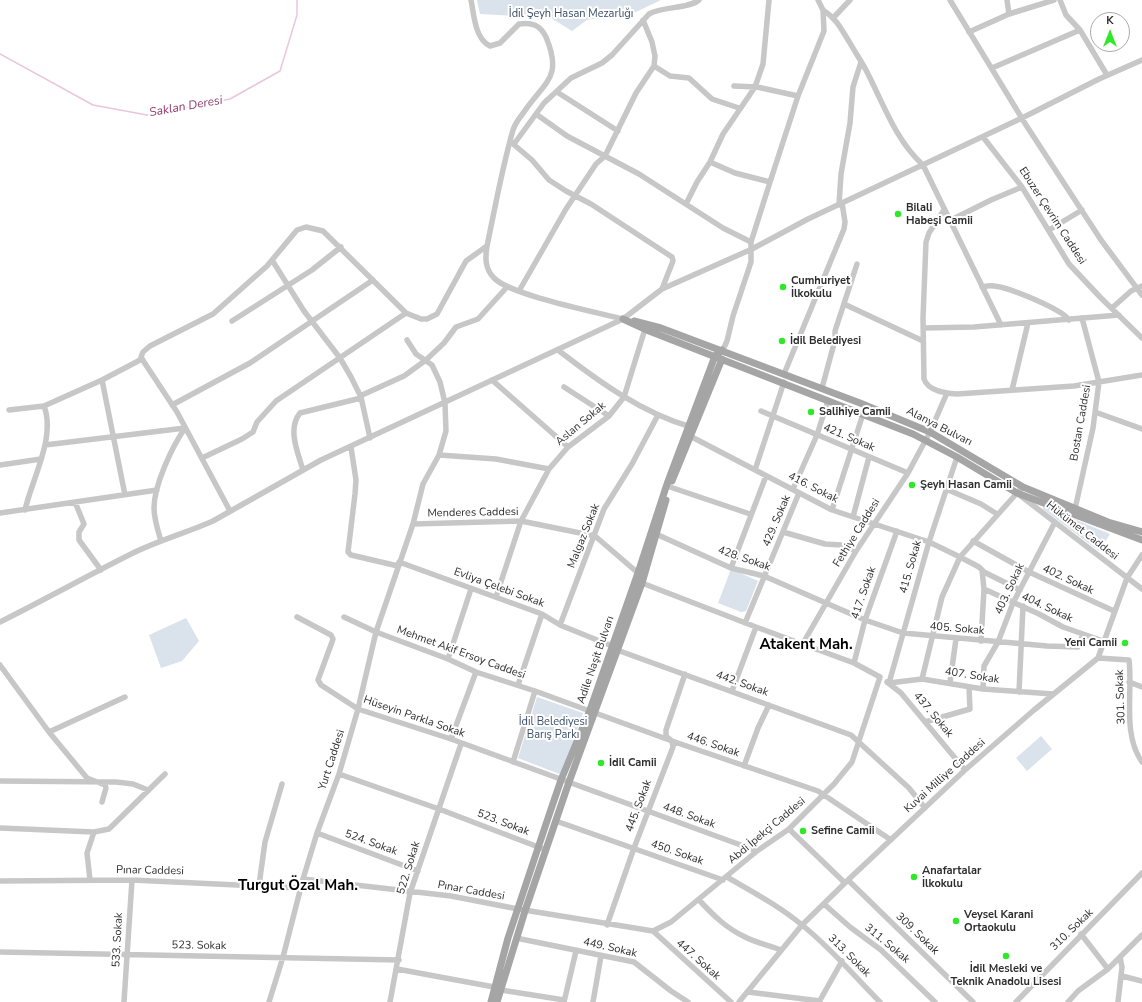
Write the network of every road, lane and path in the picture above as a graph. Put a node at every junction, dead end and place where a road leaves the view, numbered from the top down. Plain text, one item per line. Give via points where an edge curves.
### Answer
1 (471, 0) edge
2 (699, 0) edge
3 (769, 0) edge
4 (818, 0) edge
5 (850, 0) edge
6 (950, 0) edge
7 (1007, 0) edge
8 (1054, 0) edge
9 (1060, 0) edge
10 (823, 10) junction
11 (1009, 14) junction
12 (834, 17) junction
13 (643, 20) junction
14 (1080, 30) junction
15 (970, 32) junction
16 (1142, 60) edge
17 (861, 62) junction
18 (654, 66) junction
19 (992, 68) junction
20 (1107, 75) junction
21 (734, 86) dead end
22 (755, 87) junction
23 (557, 92) junction
24 (798, 96) junction
25 (739, 108) junction
26 (536, 114) junction
27 (1022, 118) junction
28 (618, 131) junction
29 (983, 137) junction
30 (512, 143) junction
31 (605, 156) junction
32 (710, 162) junction
33 (923, 166) junction
34 (770, 182) junction
35 (1022, 187) junction
36 (576, 195) junction
37 (686, 204) junction
38 (841, 204) junction
39 (944, 210) junction
40 (1082, 210) junction
41 (949, 221) junction
42 (1050, 230) junction
43 (751, 242) junction
44 (487, 246) junction
45 (341, 247) junction
46 (752, 249) junction
47 (272, 260) junction
48 (857, 264) dead end
49 (373, 280) junction
50 (288, 284) junction
51 (507, 287) junction
52 (982, 287) junction
53 (1139, 287) edge
54 (662, 289) junction
55 (519, 291) junction
56 (1142, 295) edge
57 (844, 304) junction
58 (1112, 308) junction
59 (406, 313) junction
60 (1119, 315) junction
61 (1082, 318) junction
62 (622, 319) junction
63 (1069, 320) junction
64 (312, 321) junction
65 (232, 322) dead end
66 (1028, 323) junction
67 (1001, 325) junction
68 (923, 328) junction
69 (645, 329) junction
70 (1142, 338) edge
71 (407, 340) dead end
72 (923, 341) junction
73 (558, 350) junction
74 (722, 350) junction
75 (340, 358) junction
76 (718, 358) junction
77 (142, 359) junction
78 (426, 360) junction
79 (784, 374) junction
80 (1142, 375) edge
81 (102, 380) junction
82 (492, 380) junction
83 (784, 382) junction
84 (1099, 382) junction
85 (564, 387) dead end
86 (822, 388) junction
87 (1012, 390) junction
88 (947, 393) junction
89 (361, 397) junction
90 (624, 397) junction
91 (828, 400) junction
92 (445, 403) junction
93 (172, 405) junction
94 (44, 406) junction
95 (9, 410) dead end
96 (761, 411) dead end
97 (1095, 412) junction
98 (863, 414) junction
99 (609, 416) junction
100 (658, 416) junction
101 (774, 417) junction
102 (185, 428) junction
103 (1142, 429) edge
104 (689, 431) junction
105 (930, 432) junction
106 (817, 435) junction
107 (113, 437) junction
108 (370, 438) junction
109 (925, 439) junction
110 (46, 445) junction
111 (351, 447) junction
112 (568, 447) junction
113 (852, 451) junction
114 (439, 454) junction
115 (957, 457) junction
116 (202, 458) junction
117 (869, 458) junction
118 (41, 460) junction
119 (0, 465) edge
120 (549, 469) junction
121 (303, 470) junction
122 (755, 470) junction
123 (908, 473) junction
124 (766, 476) junction
125 (670, 487) junction
126 (1023, 487) junction
127 (946, 489) junction
128 (157, 490) junction
129 (793, 490) junction
130 (799, 493) junction
131 (1017, 493) junction
132 (125, 495) junction
133 (75, 502) junction
134 (1076, 509) junction
135 (25, 510) junction
136 (832, 510) junction
137 (230, 511) junction
138 (0, 513) edge
139 (750, 514) junction
140 (997, 514) junction
141 (853, 517) junction
142 (521, 521) junction
143 (1055, 522) junction
144 (414, 524) junction
145 (874, 524) junction
146 (897, 531) junction
147 (783, 532) junction
148 (1142, 532) edge
149 (656, 534) junction
150 (595, 536) junction
151 (1142, 540) edge
152 (161, 541) junction
153 (973, 541) junction
154 (928, 542) junction
155 (856, 551) junction
156 (1142, 555) edge
157 (960, 557) junction
158 (399, 564) junction
159 (731, 568) junction
160 (101, 570) junction
161 (982, 570) junction
162 (1029, 572) junction
163 (638, 573) junction
164 (764, 576) junction
165 (1127, 578) junction
166 (642, 583) junction
167 (471, 589) junction
168 (984, 589) junction
169 (1142, 589) edge
170 (1020, 590) junction
171 (496, 597) junction
172 (827, 602) junction
173 (1013, 602) junction
174 (1023, 606) junction
175 (1114, 611) junction
176 (542, 614) junction
177 (297, 617) dead end
178 (344, 617) dead end
179 (865, 620) junction
180 (0, 622) edge
181 (745, 623) junction
182 (560, 625) junction
183 (756, 627) junction
184 (376, 632) junction
185 (903, 633) junction
186 (1083, 634) junction
187 (931, 637) junction
188 (956, 639) junction
189 (981, 641) junction
190 (1103, 641) junction
191 (998, 642) junction
192 (1020, 644) junction
193 (802, 645) junction
194 (615, 648) junction
195 (1098, 658) junction
196 (448, 659) junction
197 (854, 663) junction
198 (0, 665) edge
199 (476, 672) junction
200 (685, 674) junction
201 (880, 677) junction
202 (922, 679) junction
203 (950, 682) junction
204 (1129, 682) junction
205 (888, 683) junction
206 (518, 685) junction
207 (969, 687) junction
208 (1142, 687) edge
209 (983, 689) junction
210 (535, 691) junction
211 (732, 691) junction
212 (1018, 692) junction
213 (1053, 694) junction
214 (124, 697) dead end
215 (769, 705) junction
216 (358, 709) junction
217 (593, 712) junction
218 (926, 722) junction
219 (49, 732) junction
220 (450, 739) junction
221 (858, 740) junction
222 (672, 742) junction
223 (461, 744) junction
224 (1141, 760) edge
225 (513, 762) junction
226 (744, 766) junction
227 (965, 770) junction
228 (165, 774) dead end
229 (339, 774) junction
230 (0, 781) edge
231 (565, 781) junction
232 (100, 783) junction
233 (282, 784) dead end
234 (148, 790) junction
235 (824, 795) junction
236 (102, 802) dead end
237 (925, 808) junction
238 (439, 809) junction
239 (648, 812) junction
240 (556, 821) junction
241 (0, 828) edge
242 (789, 828) junction
243 (94, 832) junction
244 (317, 833) junction
245 (891, 840) junction
246 (634, 848) junction
247 (543, 849) junction
248 (756, 851) junction
249 (418, 871) junction
250 (1142, 873) edge
251 (725, 878) junction
252 (90, 880) junction
253 (132, 880) junction
254 (302, 880) junction
255 (0, 881) edge
256 (847, 882) junction
257 (259, 885) junction
258 (300, 888) junction
259 (410, 893) junction
260 (699, 900) junction
261 (824, 904) junction
262 (521, 910) junction
263 (607, 925) junction
264 (802, 925) junction
265 (653, 931) junction
266 (1082, 934) junction
267 (1142, 935) edge
268 (516, 938) junction
269 (781, 950) junction
270 (576, 951) junction
271 (0, 952) edge
272 (127, 954) junction
273 (601, 956) junction
274 (283, 957) junction
275 (1120, 957) junction
276 (399, 960) junction
277 (842, 961) junction
278 (397, 969) junction
279 (1108, 969) junction
280 (1122, 976) junction
281 (1142, 981) edge
282 (497, 989) junction
283 (748, 992) junction
284 (872, 994) junction
285 (783, 999) edge
286 (564, 1001) edge
287 (820, 1001) edge
288 (124, 1002) edge
289 (269, 1002) edge
290 (390, 1002) edge
291 (491, 1002) edge
292 (497, 1002) edge
293 (593, 1002) edge
294 (688, 1002) edge
295 (731, 1002) edge
296 (739, 1002) edge
297 (873, 1002) edge
298 (880, 1002) edge
299 (935, 1002) edge
300 (973, 1002) edge
301 (1016, 1002) edge
302 (1068, 1002) edge
303 (1118, 1002) edge

1 - 30 street via 479,36 484,44 490,46 500,43 519,24 532,24 541,28 553,57 552,72 548,81 520,117 514,128
2 - 13 street via 656,10
3 - 22 street via 763,64
4 - 10 street
5 - 12 street
6 - 15 street
7 - 11 street
8 - 11 street
9 - 14 street via 1066,15
10 - 12 street
10 - 24 street via 824,31
11 - 15 street
12 - 17 street
13 - 18 street via 652,42
13 - 23 street via 612,55 602,63 571,78
14 - 19 street
14 - 20 street
15 - 19 street
16 - 20 street
17 - 33 street via 913,157
17 - 38 street via 853,87 841,174
18 - 25 street via 670,76 689,78 712,99
18 - 28 street via 636,93
19 - 27 street
20 - 27 street
21 - 22 street
22 - 24 street
22 - 25 street
23 - 26 street
23 - 28 street
24 - 34 street
25 - 32 street
26 - 30 street
26 - 31 street via 567,136
27 - 29 street
27 - 40 street
28 - 31 street
29 - 33 street
29 - 35 street, Ebuzer Çevrim Caddesi
30 - 36 street via 549,180
30 - 44 street
31 - 36 street via 596,164
31 - 37 street via 640,174
32 - 34 street via 735,173
32 - 37 street
33 - 38 street
33 - 39 street
34 - 43 street
35 - 41 street
35 - 42 street, Ebuzer Çevrim Caddesi
36 - 54 street via 672,257 673,261
36 - 55 street
37 - 43 street via 723,228
38 - 46 street
38 - 79 street via 844,229
39 - 41 street
39 - 68 street via 926,242
40 - 42 street
40 - 53 street
41 - 52 street
42 - 58 street, Ebuzer Çevrim Caddesi via 1069,264
43 - 46 street
44 - 51 street via 485,258 489,272 494,279
44 - 59 street via 466,261 437,314 421,319
45 - 47 street via 323,231 306,226 297,230
45 - 49 street
45 - 50 street via 312,270
46 - 54 street
46 - 74 street via 751,262
47 - 50 street
47 - 77 street via 213,314 150,346 143,352
48 - 57 street
49 - 59 street
49 - 64 street
50 - 64 street
50 - 65 street
51 - 55 street
51 - 78 street via 478,319 456,327
52 - 63 street via 995,286 1029,298 1057,310
52 - 67 street
53 - 56 street
53 - 58 street
54 - 62 street
55 - 62 street
57 - 72 street
57 - 86 street
58 - 60 street, Ebuzer Çevrim Caddesi
59 - 75 street
60 - 61 street
60 - 70 street, Ebuzer Çevrim Caddesi
61 - 63 street
61 - 84 street, Bostan Caddesi
62 - 69 main road, Alanya Bulvarı
62 - 73 street
62 - 74 main road, Alanya Bulvarı via 661,328
63 - 66 street
64 - 75 street
64 - 93 street via 250,363
66 - 67 street
66 - 87 street
67 - 68 street
68 - 72 street
69 - 76 main road, Alanya Bulvarı
69 - 90 street, Aslan Sokak
71 - 78 street, Yurt Caddesi via 416,354
72 - 88 street via 925,384 929,388
73 - 82 street
73 - 90 street, 416. Sokak via 584,371
74 - 76 main road, Adile Naşit Bulvarı
74 - 79 main road, Alanya Bulvarı
75 - 89 street
75 - 116 street via 276,401 257,422 253,432
76 - 83 main road, Alanya Bulvarı
76 - 104 main road, Adile Naşit Bulvarı
77 - 81 street
77 - 93 street
78 - 89 street via 404,376
78 - 92 street, Yurt Caddesi via 432,365 440,382
79 - 86 main road, Alanya Bulvarı
80 - 84 street
81 - 94 street
81 - 107 street
82 - 92 street
82 - 112 street
83 - 91 main road, Alanya Bulvarı
83 - 101 street
84 - 87 street
84 - 97 street, Bostan Caddesi
85 - 99 street
86 - 105 main road, Alanya Bulvarı
87 - 88 street
88 - 105 street, Fethiye Caddesi
89 - 108 street
89 - 121 street via 300,413 294,425
90 - 99 street, Aslan Sokak
90 - 100 street, 416. Sokak
91 - 98 main road, Alanya Bulvarı
91 - 106 street
92 - 108 street
92 - 114 street, Yurt Caddesi via 446,431
93 - 102 street
94 - 95 street
94 - 110 street
96 - 101 street, 421. Sokak
97 - 103 street
97 - 134 street, Bostan Caddesi
98 - 109 main road, Alanya Bulvarı
98 - 113 street
99 - 112 street, Aslan Sokak
100 - 104 street, 416. Sokak
100 - 150 street, Malgaz Sokak via 604,509
101 - 106 street, 421. Sokak
101 - 122 street
102 - 107 street
102 - 116 street
102 - 128 street via 177,440
104 - 122 street, 416. Sokak
104 - 125 main road, Adile Naşit Bulvarı
104 - 163 main road, Adile Naşit Bulvarı via 652,528
105 - 109 street, Fethiye Caddesi
105 - 126 main road, Alanya Bulvarı
106 - 113 street, 421. Sokak
106 - 129 street
107 - 110 street
107 - 132 street
108 - 111 street
109 - 115 main road, Alanya Bulvarı
109 - 123 street, Fethiye Caddesi
110 - 118 street
111 - 121 street
111 - 158 street, Evliya Çelebi Sokak via 356,480 348,552 351,555
112 - 120 street, Aslan Sokak
113 - 117 street, 421. Sokak
113 - 136 street
114 - 120 street via 496,459
114 - 144 street, Yurt Caddesi via 423,484
115 - 127 street, 415. Sokak
115 - 131 main road, Alanya Bulvarı
116 - 137 street
117 - 123 street, 421. Sokak
117 - 141 street
118 - 119 street
118 - 135 street
120 - 142 street, Aslan Sokak
121 - 137 street
122 - 124 street, 416. Sokak
123 - 145 street, Fethiye Caddesi
124 - 129 street, 416. Sokak
124 - 139 street
125 - 139 street
125 - 149 main road, Adile Naşit Bulvarı
126 - 131 street
126 - 134 main road, Alanya Bulvarı
127 - 140 street
127 - 154 street, 415. Sokak
128 - 132 street
128 - 152 street via 154,508
129 - 130 street, 416. Sokak
130 - 136 street, 416. Sokak
130 - 147 street, 429. Sokak
131 - 140 street
131 - 143 street, Hükümet Caddesi
131 - 151 main road, Alanya Bulvarı
132 - 133 street
133 - 135 street
133 - 160 street via 84,524 79,532 79,540
134 - 148 main road, Alanya Bulvarı
135 - 138 street
136 - 141 street, 416. Sokak
137 - 152 street via 194,529
139 - 159 street
140 - 153 street
141 - 145 street, 416. Sokak
142 - 144 street, Menderes Caddesi
142 - 150 street, Menderes Caddesi
142 - 171 street, Aslan Sokak
143 - 162 street, 403. Sokak
143 - 165 street, Hükümet Caddesi
144 - 158 street, Yurt Caddesi
145 - 146 street, 416. Sokak
145 - 155 street, Fethiye Caddesi
146 - 154 street, 416. Sokak
146 - 179 street, 417. Sokak
147 - 155 street via 825,544 841,545
147 - 164 street, 429. Sokak
149 - 159 street, 428. Sokak
149 - 166 main road, Adile Naşit Bulvarı
150 - 163 street, Menderes Caddesi
150 - 182 street, Malgaz Sokak
152 - 160 street
153 - 157 street
153 - 162 street, 402. Sokak
154 - 157 street, 416. Sokak
154 - 185 street, 415. Sokak
155 - 172 street, Fethiye Caddesi
156 - 165 street
157 - 161 street, 416. Sokak
157 - 187 street via 942,596
158 - 167 street, Evliya Çelebi Sokak
158 - 184 street, Yurt Caddesi
159 - 164 street, 428. Sokak
160 - 180 street
161 - 168 street
161 - 170 street, 416. Sokak
162 - 170 street, 403. Sokak
162 - 175 street, 402. Sokak
163 - 194 main road, Adile Naşit Bulvarı
164 - 172 street, 428. Sokak
164 - 181 street, 429. Sokak
165 - 169 street, Hükümet Caddesi
165 - 175 street
166 - 181 street
166 - 194 main road, Adile Naşit Bulvarı
167 - 171 street, Evliya Çelebi Sokak
167 - 196 street
168 - 173 street, 404. Sokak
168 - 189 street
170 - 173 street, 403. Sokak
171 - 176 street, Evliya Çelebi Sokak
172 - 179 street, 405. Sokak
172 - 193 street, Fethiye Caddesi
173 - 174 street, 404. Sokak
173 - 191 street, 403. Sokak
174 - 186 street, 404. Sokak via 1063,627
174 - 192 street
175 - 190 street
176 - 182 street, Evliya Çelebi Sokak
176 - 206 street
177 - 216 street, Hüseyin Parkla Sokak via 331,635 333,639 318,680 321,685
178 - 184 street, Mehmet Akif Ersoy Caddesi
179 - 185 street, 405. Sokak
179 - 197 street, 417. Sokak
181 - 183 street
182 - 194 street, Evliya Çelebi Sokak
183 - 193 street
183 - 211 street
184 - 196 street, Mehmet Akif Ersoy Caddesi
184 - 216 street, Yurt Caddesi
185 - 187 street, 405. Sokak
185 - 205 street, 415. Sokak
186 - 190 street, 404. Sokak
186 - 192 street, 405. Sokak via 1078,647
187 - 188 street, 405. Sokak
187 - 202 street
188 - 189 street, 405. Sokak
188 - 203 street
189 - 191 street, 405. Sokak
190 - 195 street
191 - 192 street, 405. Sokak
191 - 209 street, 403. Sokak via 984,666
192 - 212 street
193 - 197 street
194 - 200 street, 442. Sokak
194 - 217 main road, Adile Naşit Bulvarı
195 - 204 street, 301. Sokak via 1129,660
195 - 213 street, Kuvai Milliye Caddesi
196 - 199 street, Mehmet Akif Ersoy Caddesi
197 - 201 street
198 - 219 street
199 - 206 street, Mehmet Akif Ersoy Caddesi
199 - 220 street
200 - 211 street, 442. Sokak
200 - 222 street, 445. Sokak via 666,730 666,736
201 - 205 street, 437. Sokak
201 - 221 street, Abdi İpekçi Caddesi
202 - 203 street, 407. Sokak
202 - 205 street, 407. Sokak
203 - 207 street, 407. Sokak
204 - 208 street
204 - 224 street, 301. Sokak via 1132,734
205 - 218 street, 437. Sokak via 901,693
206 - 210 street, Mehmet Akif Ersoy Caddesi
207 - 209 street, 407. Sokak
207 - 218 street via 970,709
209 - 212 street, 407. Sokak
210 - 217 street, Mehmet Akif Ersoy Caddesi
210 - 225 street
211 - 215 street, 442. Sokak
212 - 213 street, 407. Sokak
213 - 227 street, Kuvai Milliye Caddesi
214 - 219 street
215 - 221 street, 442. Sokak via 851,734
215 - 226 street
216 - 220 street, Hüseyin Parkla Sokak
216 - 229 street, Yurt Caddesi
217 - 222 street, 446. Sokak
217 - 231 main road, Adile Naşit Bulvarı
218 - 227 street, 437. Sokak
219 - 232 street via 87,778
220 - 223 street, Hüseyin Parkla Sokak
221 - 235 street, Abdi İpekçi Caddesi via 852,762
221 - 237 street, 442. Sokak via 909,788
222 - 226 street, 446. Sokak
222 - 239 street, 445. Sokak via 673,747
223 - 225 street, Hüseyin Parkla Sokak
223 - 238 street, 522. Sokak
225 - 231 street, Hüseyin Parkla Sokak
226 - 235 street, 446. Sokak
227 - 237 street, Kuvai Milliye Caddesi
228 - 234 street
229 - 238 street, 523. Sokak
229 - 244 street, Yurt Caddesi
230 - 232 street
231 - 239 street, 448. Sokak
231 - 240 main road, Adile Naşit Bulvarı
231 - 247 main road, Adile Naşit Bulvarı
232 - 234 street via 133,784
232 - 236 street via 106,788
233 - 257 street via 265,842
234 - 243 street via 109,829
235 - 242 street, Abdi İpekçi Caddesi
235 - 245 street, 446. Sokak
237 - 245 street, Kuvai Milliye Caddesi
238 - 247 street, 523. Sokak
238 - 249 street, 522. Sokak
239 - 246 street, 445. Sokak
239 - 248 street, 448. Sokak
240 - 246 street, 450. Sokak
240 - 247 main road, Adile Naşit Bulvarı
241 - 243 street
242 - 248 street, Abdi İpekçi Caddesi
242 - 256 street, 309. Sokak
243 - 252 street via 87,853
244 - 249 street, 524. Sokak
244 - 254 street, Yurt Caddesi
245 - 256 street, Kuvai Milliye Caddesi
246 - 251 street, 450. Sokak
246 - 263 street, 445. Sokak
247 - 262 main road, Adile Naşit Bulvarı
248 - 251 street, Abdi İpekçi Caddesi
249 - 259 street, 522. Sokak
250 - 266 street, 310. Sokak
251 - 260 street, Abdi İpekçi Caddesi
251 - 264 street, 450. Sokak via 772,903
252 - 253 street, Pınar Caddesi
252 - 255 street, Pınar Caddesi
253 - 257 street, Pınar Caddesi
253 - 272 street, 533. Sokak
254 - 258 street, Yurt Caddesi
254 - 259 street, Pınar Caddesi
256 - 261 street, Kuvai Milliye Caddesi
256 - 300 street, 309. Sokak
257 - 258 street, Pınar Caddesi
258 - 274 street, Yurt Caddesi
259 - 262 street, Pınar Caddesi via 451,896
259 - 276 street, 522. Sokak
260 - 265 street, Abdi İpekçi Caddesi via 671,922
260 - 269 street via 714,917 730,929 746,938
261 - 264 street, Kuvai Milliye Caddesi
261 - 299 street, 311. Sokak via 881,950
262 - 263 street
262 - 268 main road, Adile Naşit Bulvarı
262 - 282 main road, Adile Naşit Bulvarı
263 - 265 street
264 - 269 street, Kuvai Milliye Caddesi
264 - 277 street, 313. Sokak
265 - 295 street, 447. Sokak
266 - 279 street
266 - 301 street, 310. Sokak
267 - 275 street
268 - 270 street, 449. Sokak
268 - 282 main road, Adile Naşit Bulvarı
269 - 283 street, Kuvai Milliye Caddesi
270 - 273 street, 449. Sokak
270 - 286 street
271 - 272 street, 523. Sokak
272 - 274 street, 523. Sokak
272 - 288 street, 533. Sokak
273 - 293 street
273 - 294 street, 449. Sokak via 634,962
274 - 276 street, 523. Sokak
274 - 289 street, Yurt Caddesi
275 - 279 street
275 - 280 street
276 - 278 street, 522. Sokak
277 - 284 street, 313. Sokak
277 - 287 street
278 - 282 street
278 - 290 street, 522. Sokak
279 - 302 street via 1078,991
280 - 281 street
280 - 303 street
282 - 286 street
282 - 291 main road, Adile Naşit Bulvarı
282 - 292 main road, Adile Naşit Bulvarı
283 - 285 street
283 - 296 street, Kuvai Milliye Caddesi
284 - 297 street
284 - 298 street, 313. Sokak
285 - 287 street

